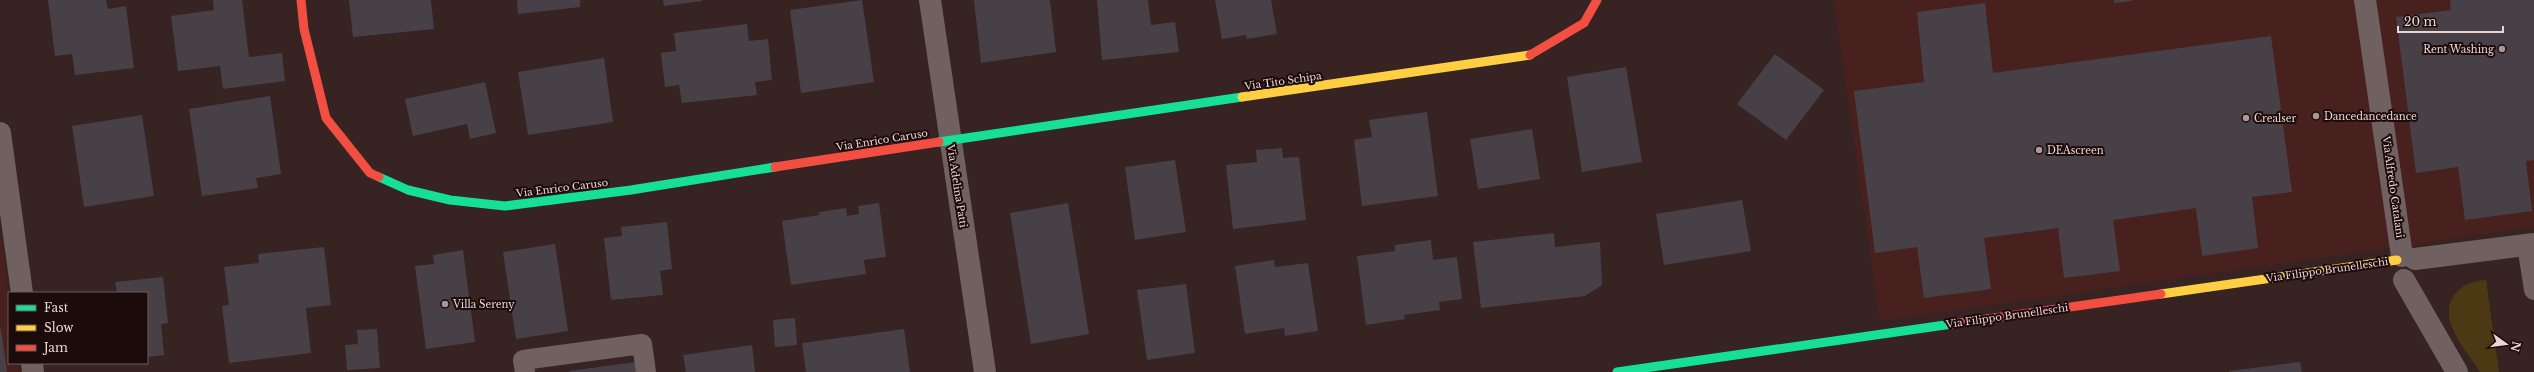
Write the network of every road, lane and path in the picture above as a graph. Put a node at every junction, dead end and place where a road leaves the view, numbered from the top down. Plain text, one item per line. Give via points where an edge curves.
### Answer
1 (301, 0) edge
2 (930, 0) edge
3 (1597, 0) edge
4 (2365, 0) edge
5 (0, 133) edge
6 (950, 140) junction
7 (2530, 244) edge
8 (2405, 258) junction
9 (2534, 290) edge
10 (22, 292) edge
11 (525, 372) edge
12 (646, 372) edge
13 (985, 372) edge
14 (1617, 372) edge
15 (2458, 372) edge

1 - 6 street, Via Enrico Caruso via 304,29 326,118 370,173 408,190 450,200 505,206 631,190
2 - 6 street, Via Adelina Patti
3 - 6 street, Via Tito Schipa via 1584,23 1533,55
4 - 8 street, Via Alfredo Catalani
5 - 10 street
6 - 13 street, Via Adelina Patti
7 - 8 street, Via Filippo Brunelleschi
7 - 9 lane
8 - 14 street, Via Filippo Brunelleschi
8 - 15 street, Via Alfredo Catalani via 2394,272 2398,278 2404,280
11 - 12 lane via 523,360 642,344

